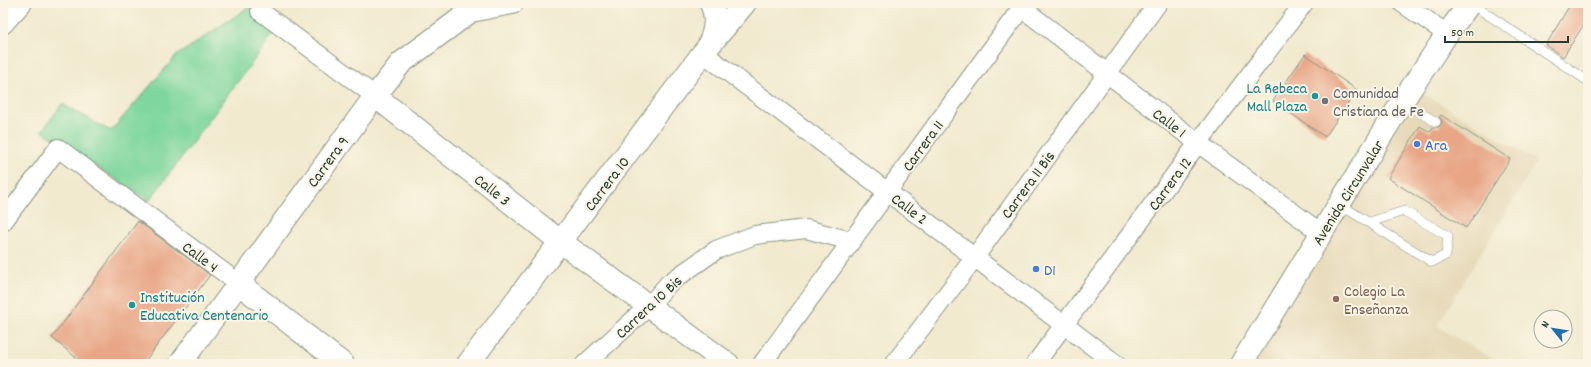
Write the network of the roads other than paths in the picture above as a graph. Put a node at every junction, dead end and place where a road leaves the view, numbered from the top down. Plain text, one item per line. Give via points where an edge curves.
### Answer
1 (23, 3) edge
2 (512, 3) edge
3 (711, 3) edge
4 (744, 3) edge
5 (1158, 3) edge
6 (1304, 3) edge
7 (1402, 3) edge
8 (1470, 3) edge
9 (1023, 6) edge
10 (260, 11) dead end
11 (3, 24) edge
12 (1447, 34) junction
13 (703, 53) junction
14 (1107, 73) junction
15 (1588, 81) edge
16 (375, 96) junction
17 (1402, 102) junction
18 (1436, 122) dead end
19 (1198, 143) junction
20 (888, 191) junction
21 (1339, 204) junction
22 (3, 222) edge
23 (1370, 222) junction
24 (1321, 233) junction
25 (851, 241) junction
26 (561, 242) junction
27 (975, 257) junction
28 (238, 283) junction
29 (649, 306) junction
30 (1064, 326) junction
31 (180, 364) edge
32 (343, 364) edge
33 (468, 364) edge
34 (586, 364) edge
35 (728, 364) edge
36 (762, 364) edge
37 (894, 364) edge
38 (1035, 364) edge
39 (1116, 364) edge
40 (1241, 364) edge

1 - 11 street
2 - 16 main road, Carrera 9 via 471,11 401,63
3 - 13 main road via 715,19 714,31
4 - 13 main road, Carrera 10
5 - 14 street, Carrera 11 Bis
6 - 19 street, Carrera 12
7 - 12 street
8 - 12 main road, Avenida Circunvalar
8 - 15 lane
9 - 14 street, Calle 1
9 - 20 street, Carrera 11
10 - 16 street, Calle 3
12 - 17 main road, Avenida Circunvalar
13 - 20 street, Calle 2
13 - 26 main road, Carrera 10
14 - 19 street, Calle 1
14 - 27 street, Carrera 11 Bis
16 - 26 main road, Calle 3
16 - 28 main road, Carrera 9
17 - 18 lane
17 - 21 main road, Avenida Circunvalar
19 - 24 street, Calle 1
19 - 30 street, Carrera 12
20 - 25 street, Carrera 11
20 - 27 street, Calle 2
21 - 23 lane
21 - 24 main road, Avenida Circunvalar
22 - 28 street, Calle 4 via 58,148
23 - 23 lane via 1432,262 1446,255 1448,236 1404,211
24 - 40 main road, Avenida Circunvalar
25 - 29 street, Carrera 10 Bis via 806,229 755,235 716,250 669,283
25 - 36 street, Carrera 11
26 - 29 main road, Calle 3
26 - 33 main road, Carrera 10
27 - 30 street, Calle 2
27 - 37 street, Carrera 11 Bis
28 - 31 main road, Carrera 9
28 - 32 main road, Calle 4
29 - 34 street, Carrera 10 Bis
29 - 35 main road, Calle 3
30 - 38 street, Carrera 12
30 - 39 street, Calle 2

